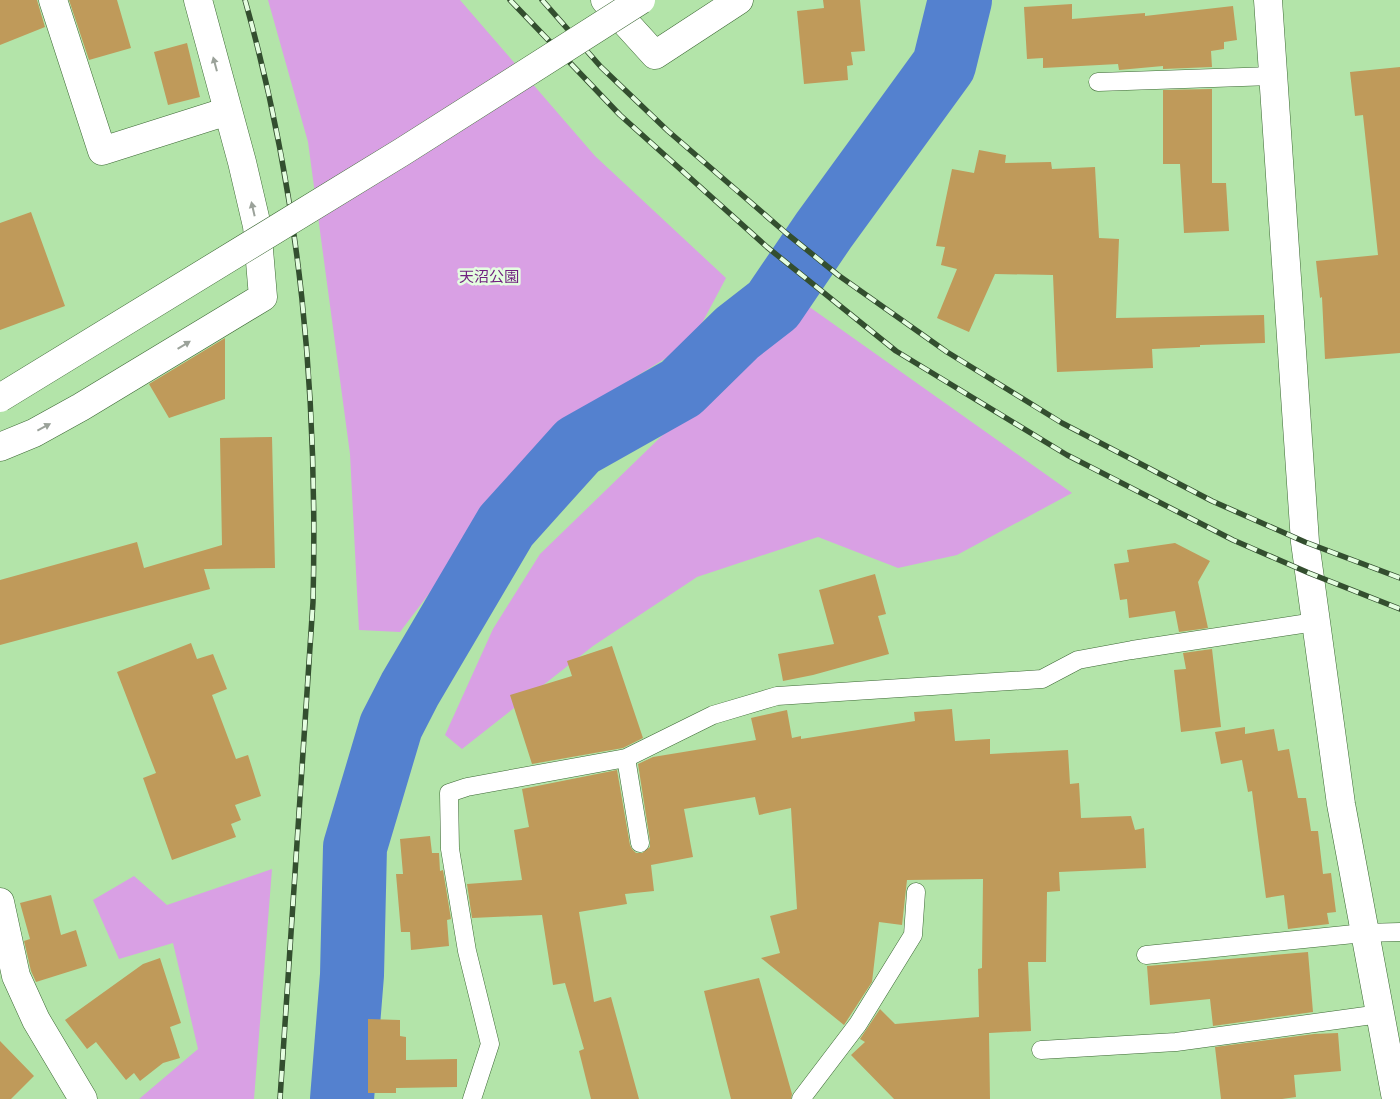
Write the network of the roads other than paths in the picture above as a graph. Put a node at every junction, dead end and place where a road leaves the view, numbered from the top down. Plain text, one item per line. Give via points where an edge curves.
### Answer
1 (52, 0) edge
2 (198, 0) edge
3 (605, 0) edge
4 (641, 0) edge
5 (739, 0) edge
6 (1268, 0) edge
7 (1273, 76) junction
8 (1098, 82) dead end
9 (228, 111) junction
10 (0, 398) edge
11 (0, 447) edge
12 (1315, 622) junction
13 (626, 758) junction
14 (640, 843) dead end
15 (916, 892) dead end
16 (0, 905) edge
17 (1400, 932) edge
18 (1364, 933) junction
19 (1146, 955) dead end
20 (1380, 1014) junction
21 (1393, 1043) edge
22 (1041, 1050) dead end
23 (83, 1099) edge
24 (472, 1099) edge
25 (801, 1099) edge
26 (1396, 1099) edge

1 - 9 street via 102,151
9 -> 2 street
3 - 5 street via 655,55
4 - 10 street, bridge via 402,152
6 - 7 street
7 - 8 lane
7 - 12 street via 1305,542
11 -> 9 street via 34,433 81,407 263,297 257,226
12 - 13 lane via 1078,660 1042,679 777,696 713,715
12 - 18 street via 1341,804
13 - 14 lane
13 - 24 lane via 449,793 450,849 468,951 490,1044
15 - 25 lane via 913,935 858,1024
16 - 23 street via 16,976 36,1020
17 - 18 lane
18 - 19 lane
18 - 20 street
20 - 21 street
20 - 22 lane via 1176,1042
21 - 26 street

